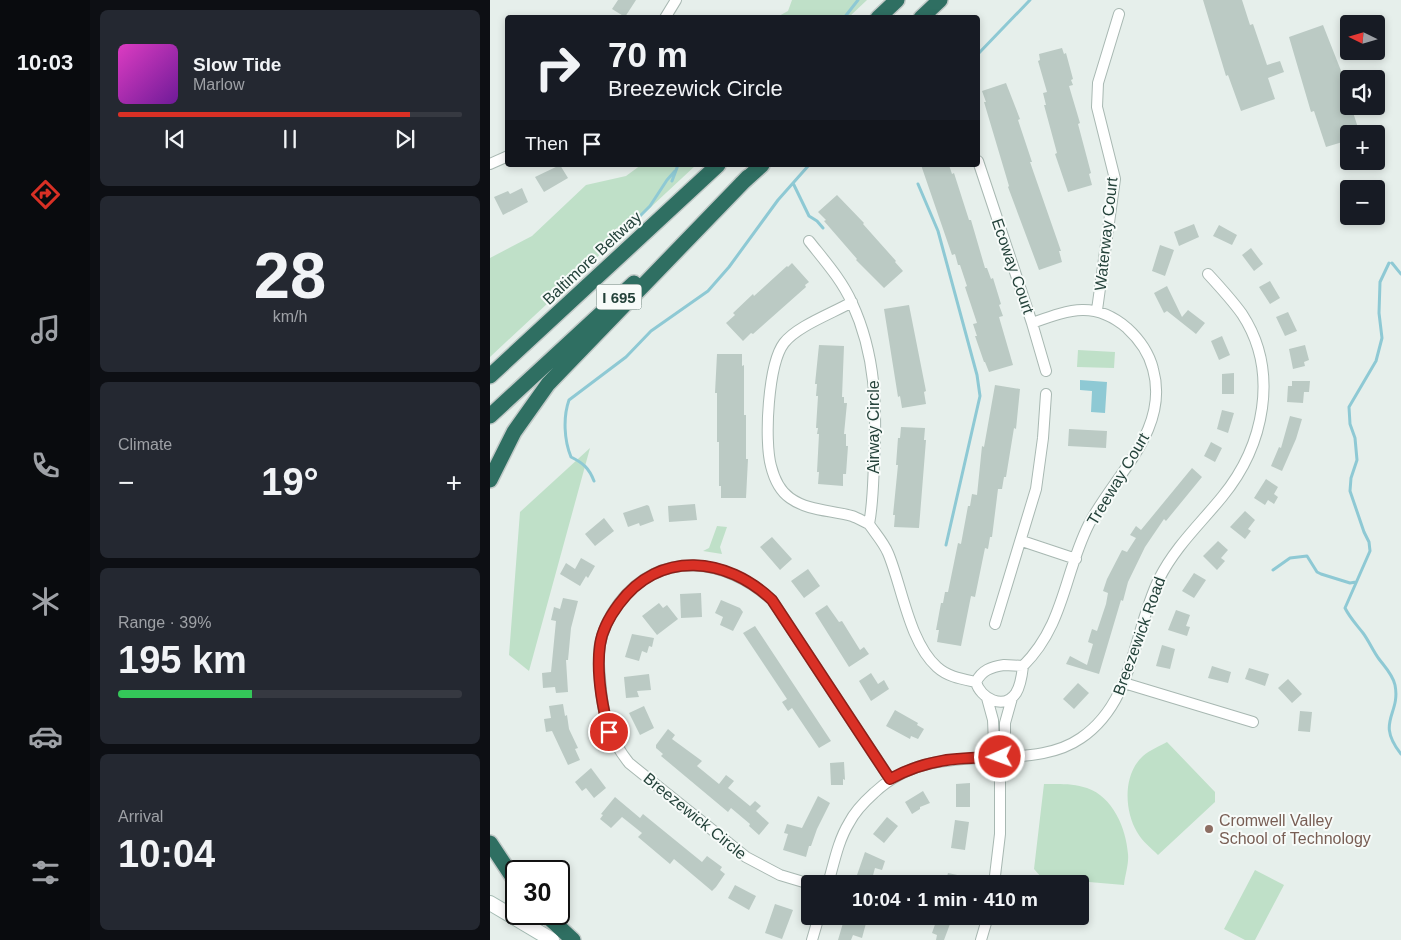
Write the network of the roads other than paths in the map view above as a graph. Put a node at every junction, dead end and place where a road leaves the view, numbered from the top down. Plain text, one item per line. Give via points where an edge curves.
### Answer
1 (676, 0) edge
2 (897, 0) edge
3 (940, 0) edge
4 (1119, 14) dead end
5 (667, 15) edge
6 (881, 15) edge
7 (924, 15) edge
8 (505, 157) edge
9 (490, 164) edge
10 (716, 167) edge
11 (760, 167) edge
12 (980, 167) edge
13 (748, 177) junction
14 (808, 241) dead end
15 (1208, 274) dead end
16 (852, 302) junction
17 (1098, 310) junction
18 (1032, 323) junction
19 (1046, 371) dead end
20 (490, 376) edge
21 (1046, 394) dead end
22 (490, 416) edge
23 (490, 480) edge
24 (869, 524) junction
25 (1022, 541) junction
26 (1076, 559) junction
27 (995, 624) dead end
28 (1023, 666) junction
29 (976, 682) junction
30 (1124, 683) junction
31 (987, 698) junction
32 (1012, 698) junction
33 (1253, 722) dead end
34 (1000, 757) junction
35 (890, 779) junction
36 (490, 843) edge
37 (505, 866) edge
38 (830, 875) edge
39 (995, 875) edge
40 (801, 881) edge
41 (490, 903) edge
42 (557, 925) edge
43 (816, 925) edge
44 (985, 925) edge
45 (552, 940) edge
46 (573, 940) edge
47 (812, 940) edge
48 (981, 940) edge

1 - 5 street
2 - 6 highway
3 - 7 highway
4 - 17 street, Waterway Court via 1096,95 1115,179
8 - 9 street
10 - 20 highway, Baltimore Beltway / I 695
11 - 13 highway, I 695
12 - 18 street, Ecoway Court
13 - 22 highway, I 695
13 - 23 highway via 548,384 514,432
14 - 16 street, Airway Circle
15 - 30 street, Breezewick Road via 1242,315 1256,342 1264,371 1260,419 1250,453 1234,482 1176,551 1160,578
16 - 24 street, Airway Circle via 872,369 876,398
16 - 24 street via 794,333 783,344 771,378 770,464 777,483 788,497 802,506 852,516
17 - 18 street via 1076,310
17 - 26 street, Treeway Court via 1122,324 1143,346 1151,362 1158,391 1144,440 1089,524
18 - 19 street, Ecoway Court
21 - 25 street via 1036,489
24 - 29 street via 888,552 902,598 929,658 948,674
25 - 26 street
25 - 27 street
26 - 28 street, Treeway Court via 1064,598 1045,639
28 - 29 street via 1004,665 988,669
28 - 32 street
29 - 31 street via 978,690
30 - 33 street
30 - 34 street, Breezewick Road via 1103,718 1081,738 1050,752
31 - 32 street via 1000,701
31 - 34 street via 993,720 994,743
32 - 34 street
34 - 35 street, Breezewick Road via 929,762
34 - 39 street via 1001,826
35 - 38 street, Breezewick Road via 865,801 849,822
35 - 40 street, Breezewick Circle via 772,600 757,587 723,569 683,565 643,580 626,594 605,627 600,644 603,711 617,748 629,763 746,857 763,868
36 - 37 highway
41 - 45 street
42 - 46 highway
43 - 47 street
44 - 48 street

